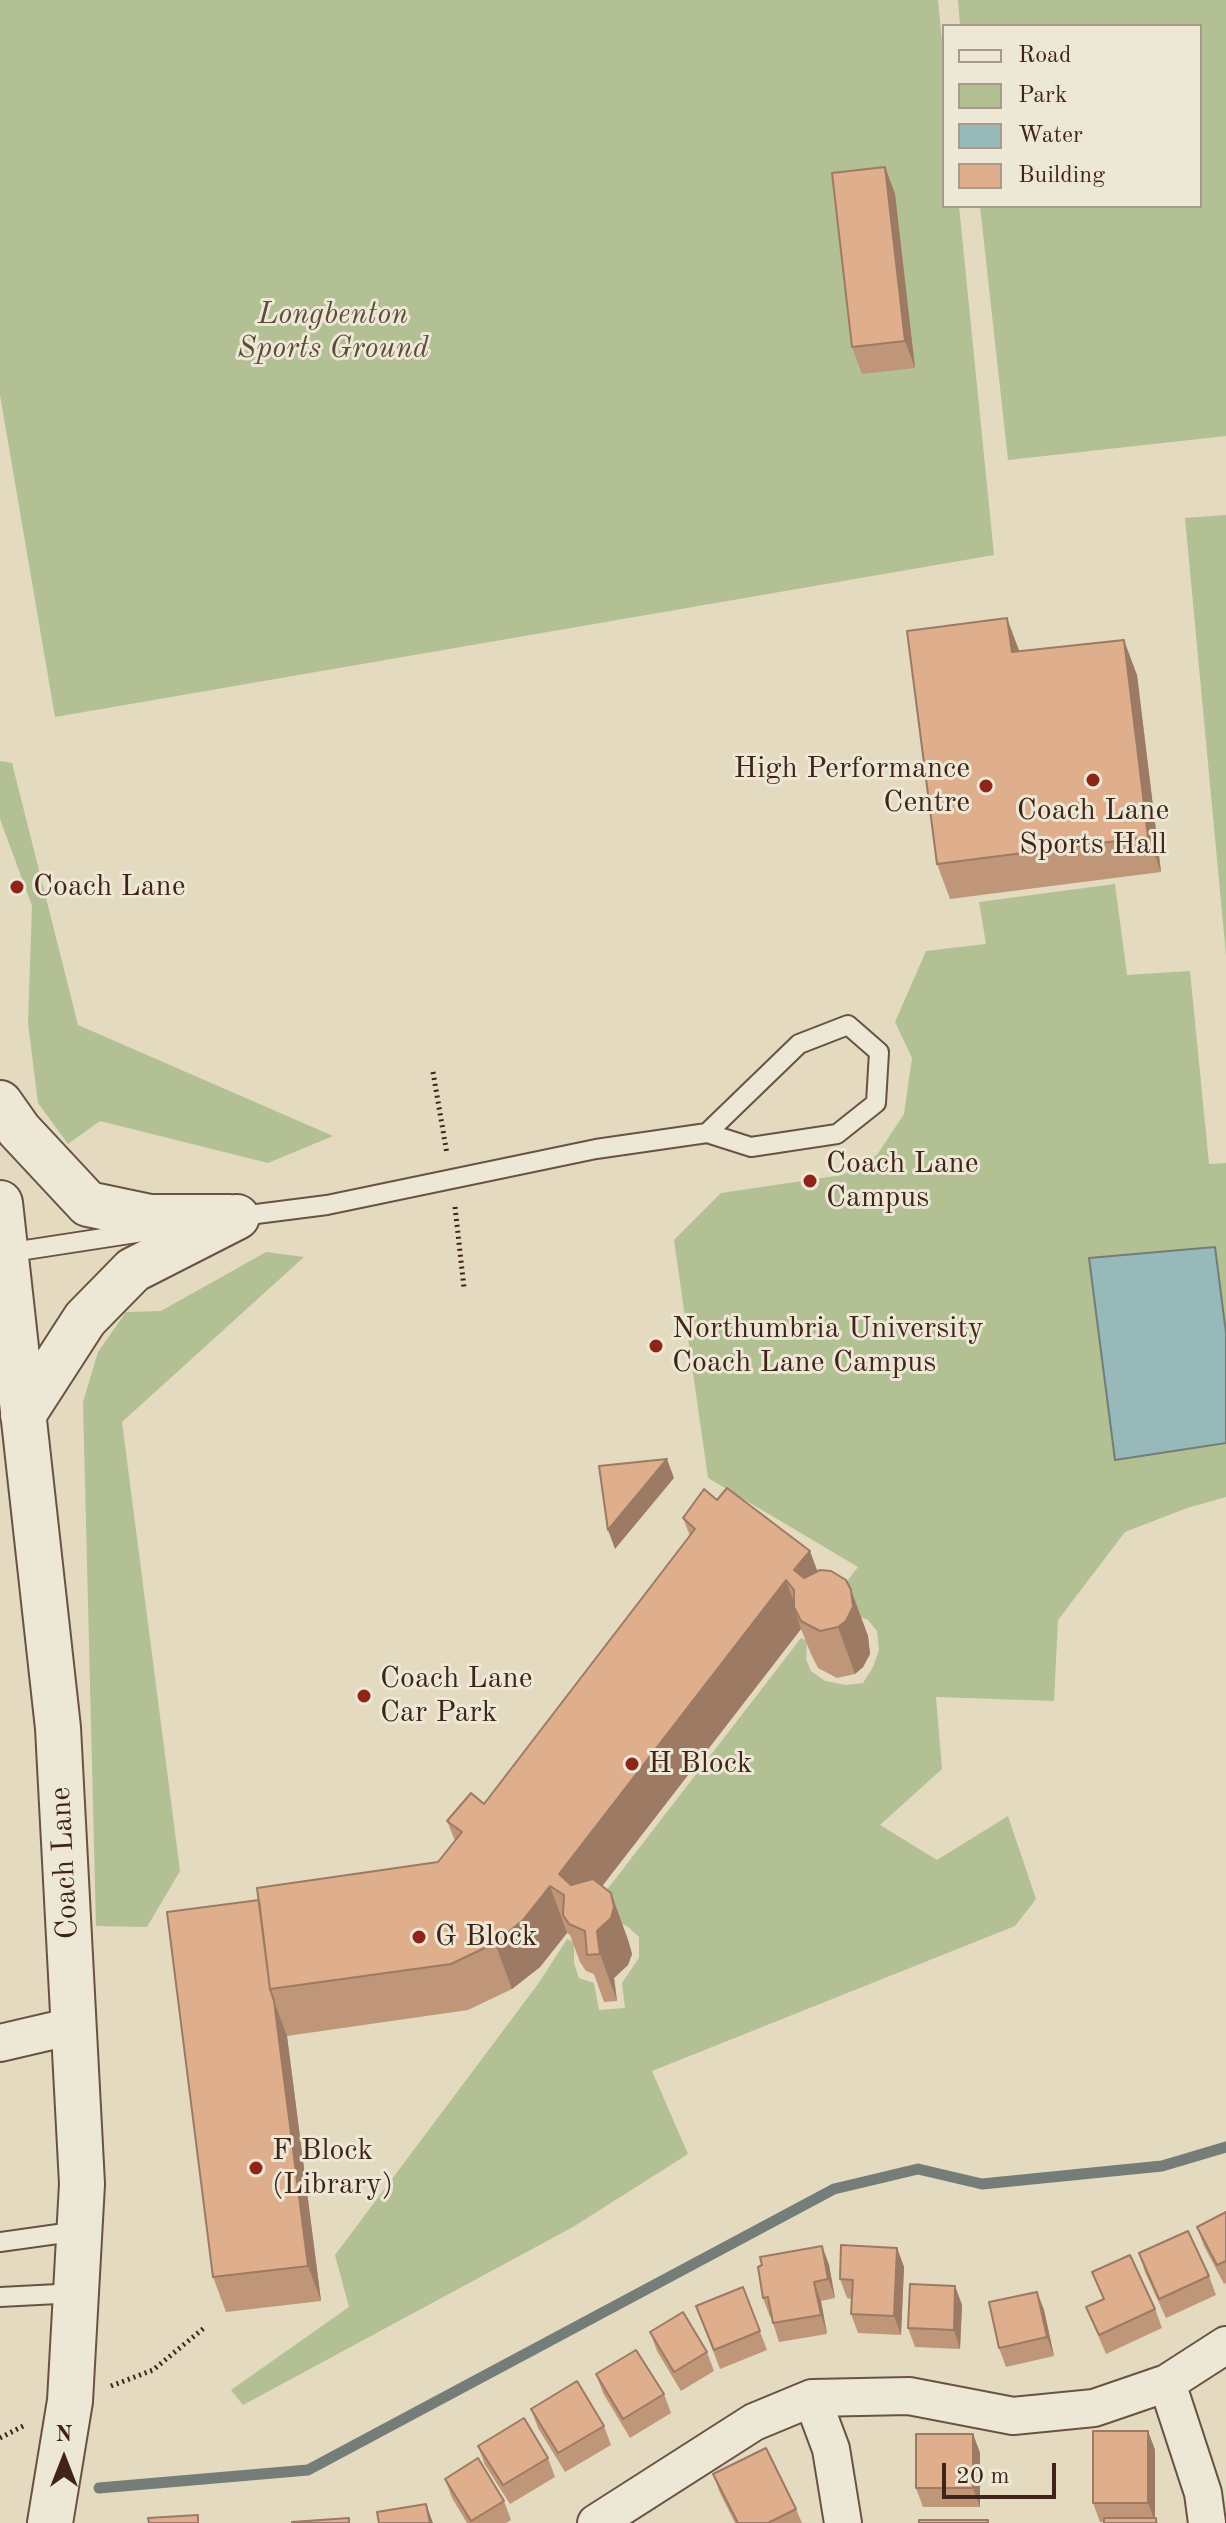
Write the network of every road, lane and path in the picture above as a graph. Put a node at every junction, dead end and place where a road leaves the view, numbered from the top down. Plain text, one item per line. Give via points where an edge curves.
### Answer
1 (433, 1072) dead end
2 (0, 1103) edge
3 (707, 1133) junction
4 (451, 1179) junction
5 (0, 1203) edge
6 (237, 1217) junction
7 (6, 1253) junction
8 (464, 1288) dead end
9 (23, 1415) junction
10 (73, 2026) junction
11 (0, 2043) edge
12 (79, 2231) junction
13 (0, 2242) edge
14 (77, 2293) junction
15 (0, 2297) edge
16 (204, 2328) dead end
17 (1226, 2345) edge
18 (153, 2370) dead end
19 (1167, 2383) junction
20 (812, 2398) junction
21 (50, 2523) edge
22 (596, 2523) edge
23 (843, 2523) edge
24 (1207, 2523) edge

1 - 4 path
2 - 6 street via 88,1204 150,1217
3 - 3 lane via 799,1044 848,1025 879,1052 876,1103 837,1134 751,1147
3 - 4 lane
4 - 6 lane
4 - 8 path
5 - 7 street, Coach Lane
6 - 7 lane
6 - 9 street via 133,1270 85,1319
7 - 9 street, Coach Lane
9 - 10 street, Coach Lane via 58,1728
10 - 11 street
10 - 12 street, Coach Lane via 82,2184
12 - 13 lane
12 - 14 street, Coach Lane
14 - 15 lane
14 - 21 street, Coach Lane via 70,2401
16 - 18 path
17 - 19 street
19 - 20 street via 1094,2408 1013,2416 909,2396
19 - 24 street via 1203,2493
20 - 22 street via 754,2422
20 - 23 street via 831,2449

